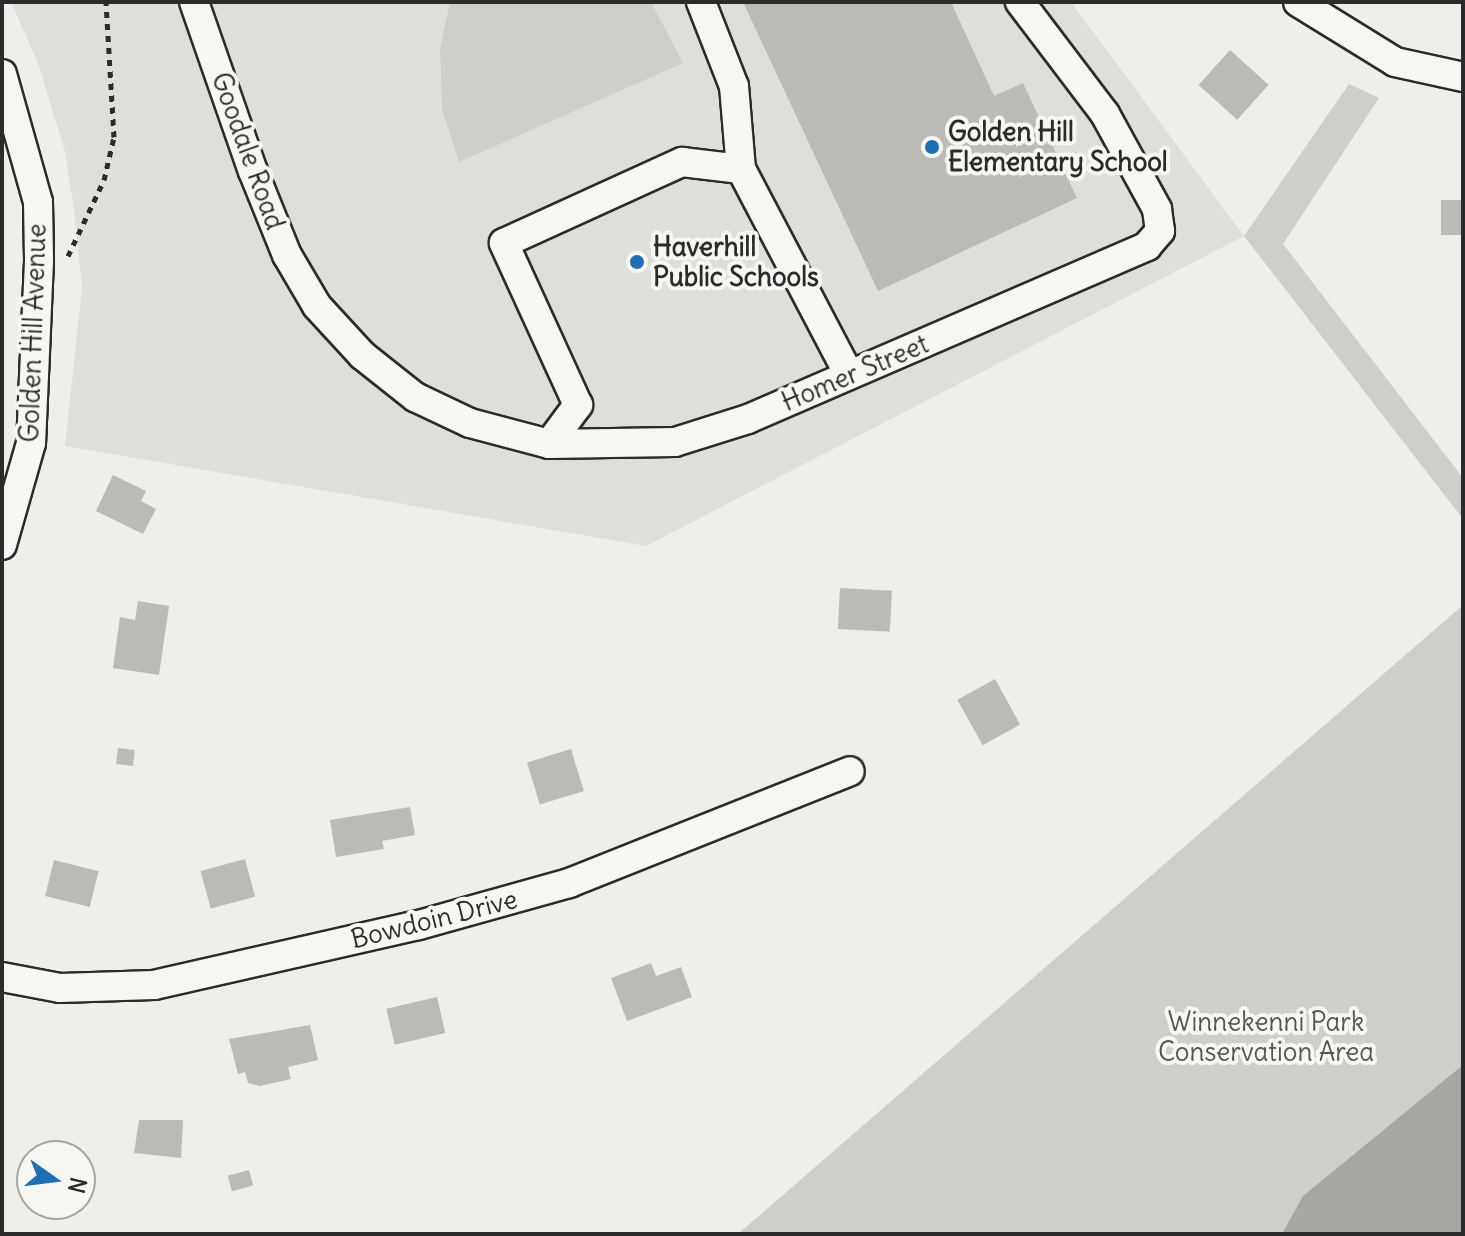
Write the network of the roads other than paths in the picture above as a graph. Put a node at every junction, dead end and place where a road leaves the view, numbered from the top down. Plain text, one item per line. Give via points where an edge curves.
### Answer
1 (194, 2) edge
2 (701, 2) edge
3 (1020, 2) edge
4 (1298, 2) edge
5 (2, 74) edge
6 (1463, 77) edge
7 (741, 169) junction
8 (311, 295) joint
9 (848, 373) junction
10 (549, 444) junction
11 (2, 545) edge
12 (850, 771) dead end
13 (2, 977) edge

1 - 8 street, Goodale Road via 253,171 287,255
2 - 7 street via 734,86
3 - 9 street, Homer Street via 1105,114 1157,209 1160,231 1147,246 1123,257
4 - 6 street via 1395,62
5 - 11 street, Golden Hill Avenue via 38,202 39,288 31,443
7 - 9 street
7 - 10 street via 682,162 504,243 578,405
8 - 10 street, Homer Street via 362,355 415,397 470,423
9 - 10 street, Homer Street via 748,419 675,442
12 - 13 street, Bowdoin Drive via 569,883 419,925 154,985 60,988

